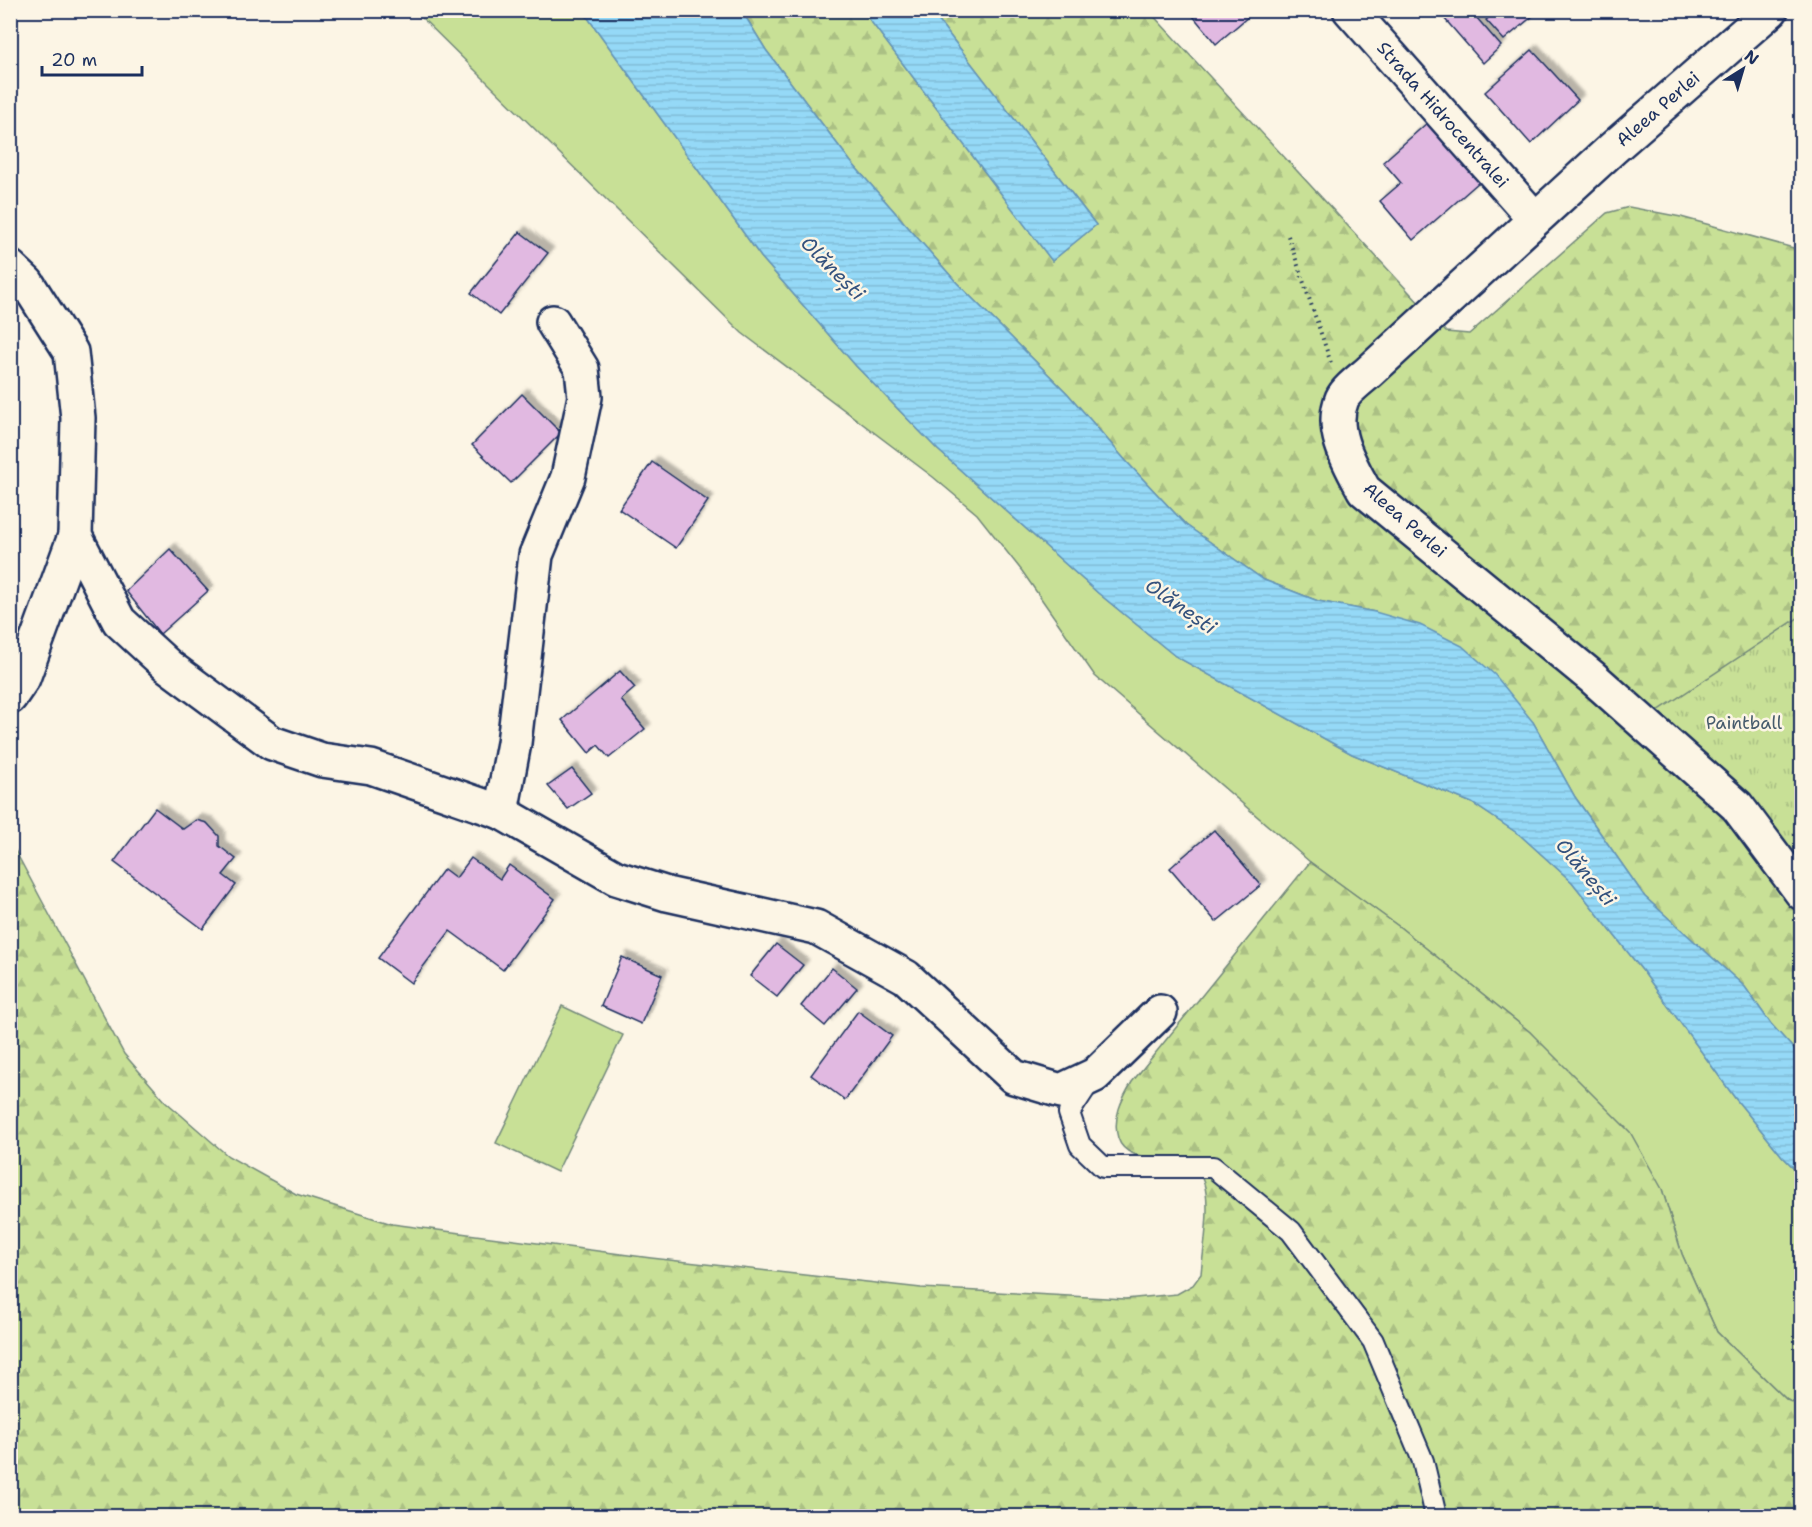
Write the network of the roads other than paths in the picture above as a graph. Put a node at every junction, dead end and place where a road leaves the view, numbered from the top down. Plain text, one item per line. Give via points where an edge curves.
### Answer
1 (1350, 10) edge
2 (1771, 10) edge
3 (1535, 219) junction
4 (10, 267) edge
5 (553, 322) dead end
6 (75, 536) junction
7 (10, 697) edge
8 (501, 812) junction
9 (1802, 893) edge
10 (1160, 1012) dead end
11 (1095, 1074) junction
12 (1436, 1516) edge

1 - 3 street, Strada Hidrocentralei
2 - 3 street, Aleea Perlei
3 - 9 street, Aleea Perlei via 1342,398 1338,427 1350,462 1364,490 1592,677 1737,806
4 - 6 street via 27,283 71,352 78,418
5 - 8 street via 582,369 585,397 568,477 536,555 514,743
6 - 7 street via 23,678
6 - 8 street via 119,621 168,666 272,743 322,760 371,767
8 - 11 street via 615,878 667,894 816,927 906,977 1014,1077 1061,1091
10 - 11 street
11 - 12 lane via 1069,1113 1080,1145 1103,1167 1213,1167 1292,1231 1372,1341 1423,1461

